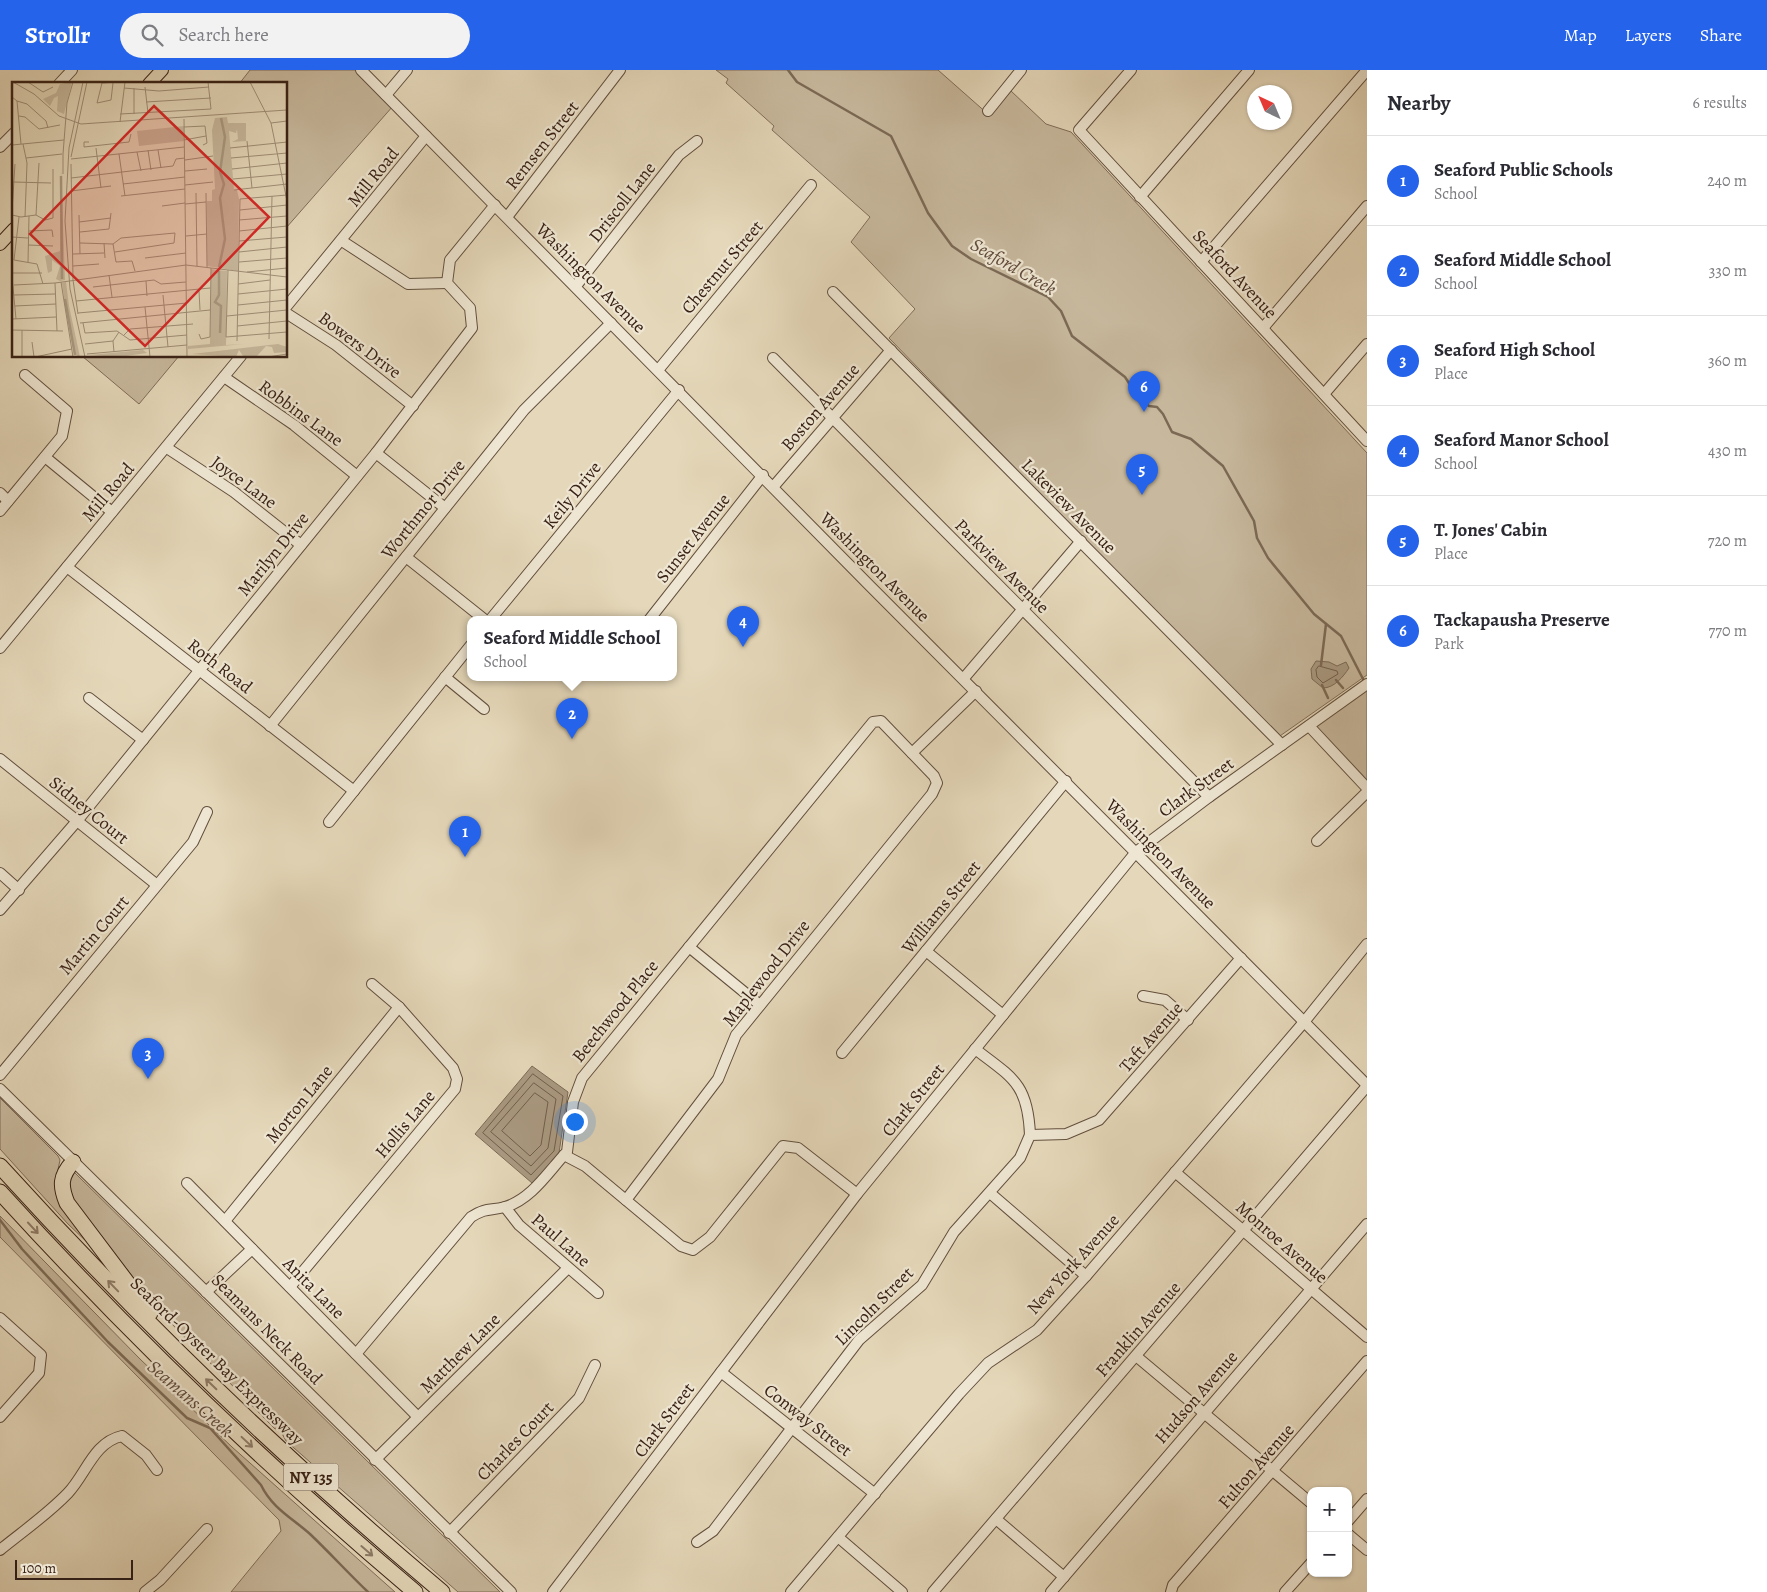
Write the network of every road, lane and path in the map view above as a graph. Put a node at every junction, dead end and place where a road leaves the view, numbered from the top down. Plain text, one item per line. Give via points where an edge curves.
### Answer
1 (72, 70) edge
2 (162, 70) edge
3 (361, 70) edge
4 (407, 70) edge
5 (620, 70) edge
6 (1021, 70) edge
7 (1130, 70) edge
8 (1249, 70) edge
9 (1367, 70) edge
10 (61, 82) edge
11 (151, 82) edge
12 (386, 95) junction
13 (988, 111) dead end
14 (12, 135) edge
15 (426, 136) junction
16 (696, 141) dead end
17 (0, 146) edge
18 (811, 185) dead end
19 (1140, 196) junction
20 (495, 205) junction
21 (1367, 206) edge
22 (507, 217) junction
23 (12, 231) edge
24 (342, 241) junction
25 (0, 244) edge
26 (1201, 262) junction
27 (447, 283) junction
28 (576, 286) junction
29 (833, 292) dead end
30 (288, 305) edge
31 (288, 314) edge
32 (612, 322) junction
33 (1262, 328) junction
34 (1367, 344) edge
35 (891, 350) junction
36 (239, 358) edge
37 (773, 358) dead end
38 (659, 369) junction
39 (25, 375) dead end
40 (224, 378) junction
41 (680, 390) junction
42 (1324, 394) junction
43 (413, 406) junction
44 (832, 418) junction
45 (1367, 441) edge
46 (166, 448) junction
47 (376, 453) junction
48 (45, 457) junction
49 (763, 475) junction
50 (357, 476) junction
51 (774, 486) junction
52 (0, 493) edge
53 (8, 500) junction
54 (445, 508) junction
55 (0, 510) edge
56 (112, 512) junction
57 (1081, 541) junction
58 (301, 545) junction
59 (406, 557) junction
60 (67, 567) junction
61 (1022, 609) junction
62 (480, 616) edge
63 (493, 616) edge
64 (651, 616) edge
65 (0, 648) edge
66 (467, 650) edge
67 (200, 670) junction
68 (445, 677) junction
69 (964, 678) junction
70 (1363, 687) edge
71 (976, 691) junction
72 (89, 698) dead end
73 (484, 709) dead end
74 (270, 726) junction
75 (1309, 726) junction
76 (143, 740) junction
77 (1282, 745) junction
78 (912, 753) junction
79 (0, 759) edge
80 (1066, 781) junction
81 (1367, 790) edge
82 (354, 791) junction
83 (1209, 797) junction
84 (207, 812) dead end
85 (78, 822) junction
86 (329, 822) dead end
87 (1317, 841) dead end
88 (1136, 852) junction
89 (0, 873) edge
90 (157, 885) junction
91 (19, 890) junction
92 (0, 910) edge
93 (1367, 944) edge
94 (689, 947) junction
95 (926, 952) junction
96 (1241, 958) junction
97 (372, 984) dead end
98 (1143, 996) dead end
99 (760, 1005) junction
100 (399, 1007) junction
101 (1003, 1015) junction
102 (1188, 1020) junction
103 (1304, 1022) junction
104 (975, 1049) junction
105 (842, 1053) dead end
106 (0, 1075) edge
107 (1367, 1086) edge
108 (0, 1089) edge
109 (1030, 1135) junction
110 (564, 1155) junction
111 (73, 1162) junction
112 (0, 1166) edge
113 (1175, 1172) junction
114 (187, 1183) dead end
115 (0, 1192) edge
116 (990, 1193) junction
117 (858, 1194) junction
118 (626, 1200) junction
119 (505, 1207) junction
120 (225, 1221) junction
121 (1367, 1224) edge
122 (1243, 1230) junction
123 (252, 1249) junction
124 (568, 1268) junction
125 (1086, 1276) junction
126 (290, 1287) junction
127 (1311, 1288) junction
128 (206, 1292) junction
129 (598, 1293) dead end
130 (0, 1318) edge
131 (1367, 1337) edge
132 (356, 1354) junction
133 (1136, 1356) junction
134 (184, 1357) junction
135 (1367, 1361) edge
136 (595, 1365) dead end
137 (721, 1372) junction
138 (1204, 1413) junction
139 (0, 1417) edge
140 (418, 1417) junction
141 (792, 1427) junction
142 (375, 1460) junction
143 (157, 1470) dead end
144 (1273, 1471) junction
145 (875, 1494) junction
146 (1367, 1499) edge
147 (1307, 1500) edge
148 (1352, 1516) edge
149 (996, 1519) junction
150 (207, 1528) dead end
151 (449, 1533) junction
152 (838, 1537) junction
153 (1352, 1537) edge
154 (697, 1542) dead end
155 (0, 1550) edge
156 (1367, 1550) edge
157 (1307, 1568) edge
158 (1064, 1576) junction
159 (145, 1592) edge
160 (415, 1592) edge
161 (442, 1592) edge
162 (511, 1592) edge
163 (553, 1592) edge
164 (791, 1592) edge
165 (902, 1592) edge
166 (933, 1592) edge
167 (1051, 1592) edge
168 (1171, 1592) edge
169 (1286, 1592) edge

1 - 10 street
2 - 11 main road
3 - 12 street, Washington Avenue
4 - 12 street
5 - 22 street, Remsen Street
6 - 13 street
7 - 19 street, Seaford Avenue via 1079,130
8 - 19 street
9 - 26 street
12 - 15 street, Washington Avenue
14 - 17 street
15 - 20 street, Washington Avenue
15 - 24 street, Mill Road
16 - 28 street, Driscoll Lane via 679,155
18 - 38 street, Chestnut Street
19 - 26 street, Seaford Avenue
20 - 22 street, Washington Avenue
20 - 27 street via 450,260
21 - 33 street
22 - 28 street, Washington Avenue
23 - 25 main road
24 - 27 street via 408,284
24 - 30 street, Mill Road
26 - 33 street, Seaford Avenue
27 - 43 street, Marilyn Drive via 470,308 472,328
28 - 32 street, Washington Avenue
29 - 35 street, Lakeview Avenue
31 - 43 street, Bowers Drive via 336,344
32 - 38 street, Washington Avenue
32 - 54 street, Worthmor Drive via 524,410
33 - 42 street, Seaford Avenue
34 - 42 street
35 - 44 street, Boston Avenue
35 - 57 street, Lakeview Avenue
36 - 40 street, Mill Road
37 - 44 street, Parkview Avenue
38 - 41 street, Washington Avenue
39 - 48 street via 67,411 62,436
40 - 46 street, Mill Road
40 - 50 street, Robbins Lane via 294,425
41 - 49 street, Washington Avenue
41 - 63 street, Keily Drive
42 - 45 street, Seaford Avenue
43 - 47 street, Marilyn Drive
44 - 51 street, Boston Avenue
44 - 61 street, Parkview Avenue
46 - 56 street, Mill Road
46 - 58 street, Joyce Lane via 234,492
47 - 50 street, Marilyn Drive
47 - 54 street
48 - 53 street
48 - 56 street
49 - 51 street, Washington Avenue
49 - 64 street, Sunset Avenue
50 - 58 street, Marilyn Drive
51 - 69 street, Washington Avenue
52 - 53 street
53 - 55 street
54 - 59 street, Worthmor Drive
56 - 60 street, Mill Road
57 - 61 street
57 - 77 street, Lakeview Avenue
58 - 67 street, Marilyn Drive
59 - 62 street
59 - 74 street, Worthmor Drive
60 - 65 street, Mill Road
60 - 67 street, Roth Road
61 - 69 street
61 - 83 street, Parkview Avenue
66 - 68 street
67 - 74 street, Roth Road
67 - 76 street, Marilyn Drive
68 - 73 street
68 - 82 street
69 - 71 street, Washington Avenue
70 - 75 street, Clark Street
71 - 78 street
71 - 80 street, Washington Avenue
72 - 76 street
74 - 82 street, Roth Road
75 - 77 street, Clark Street
75 - 81 street
76 - 85 street, Marilyn Drive
77 - 83 street, Clark Street
78 - 94 street, Beechwood Place via 881,721 873,722
78 - 99 street, Maplewood Drive via 937,783 932,794
79 - 85 street, Sidney Court
80 - 88 street, Washington Avenue
80 - 95 street, Williams Street
81 - 87 street
82 - 86 street
83 - 88 street, Clark Street
84 - 90 street, Martin Court via 193,842
85 - 90 street, Sidney Court
85 - 91 street, Marilyn Drive
88 - 96 street, Washington Avenue
88 - 101 street, Clark Street
89 - 91 street
90 - 106 street, Martin Court
91 - 92 street, Marilyn Drive
93 - 103 street, New York Avenue
94 - 99 street
94 - 110 street, Beechwood Place via 582,1078 573,1102
95 - 101 street
95 - 105 street, Williams Street
96 - 102 street, Taft Avenue
96 - 103 street, Washington Avenue
97 - 100 street, Hollis Lane
98 - 102 street via 1165,1000
99 - 118 street, Maplewood Drive via 736,1035 718,1079
100 - 120 street, Morton Lane
100 - 126 street, Hollis Lane via 453,1068 457,1079 455,1089
101 - 104 street, Clark Street
102 - 109 street, Taft Avenue via 1099,1120 1066,1134
103 - 107 street, Washington Avenue
103 - 113 street, New York Avenue
104 - 109 street, Lincoln Street via 1008,1074 1024,1095
104 - 117 street, Clark Street
107 - 122 street, Franklin Avenue
108 - 111 street, Seamans Neck Road
109 - 116 street, Lincoln Street via 1020,1158
110 - 118 street via 585,1166
110 - 119 street, Beechwood Place via 526,1197
111 - 128 street, Seamans Neck Road
111 - 134 highway via 62,1179 62,1191 67,1202
134 -> 112 highway, Seaford-Oyster Bay Expressway / NY 135
113 - 122 street, Monroe Avenue
113 - 125 street, New York Avenue
114 - 120 street, Anita Lane
115 -> 160 highway, Seaford-Oyster Bay Expressway / NY 135 via 120,1319 198,1395
116 - 125 street
116 - 141 street, Lincoln Street via 954,1232 922,1285 859,1340
117 - 118 street via 798,1148 783,1146 710,1237 693,1250 681,1246
117 - 137 street, Clark Street
119 - 124 street, Paul Lane via 519,1225
119 - 132 street, Beechwood Place via 484,1209 471,1217
120 - 123 street, Anita Lane
121 - 127 street, Hudson Avenue
122 - 127 street, Monroe Avenue
122 - 133 street, Franklin Avenue
123 - 126 street, Anita Lane
123 - 128 street
124 - 129 street, Paul Lane
124 - 140 street, Matthew Lane
125 - 145 street, New York Avenue via 1037,1330 988,1362
126 - 132 street, Anita Lane
127 - 131 street, Monroe Avenue
127 - 138 street, Hudson Avenue
128 - 142 street, Seamans Neck Road
130 - 139 street via 41,1355 39,1373
132 - 140 street, Anita Lane
133 - 138 street
133 - 149 street, Franklin Avenue
161 -> 134 highway, Seaford-Oyster Bay Expressway / NY 135 via 322,1488
135 - 144 street, Fulton Avenue
136 - 151 street, Charles Court via 579,1398
137 - 141 street, Conway Street
137 - 163 street, Clark Street
138 - 144 street
138 - 158 street, Hudson Avenue
140 - 142 street, Matthew Lane
141 - 145 street, Conway Street
141 - 154 street, Lincoln Street via 713,1531
142 - 151 street, Seamans Neck Road
143 - 155 street via 146,1455 122,1436 110,1438 86,1465 68,1493
144 - 147 street
144 - 168 street, Fulton Avenue via 1173,1585
145 - 152 street, New York Avenue
146 - 148 street
149 - 158 street
149 - 166 street, Franklin Avenue
150 - 159 street
151 - 162 street, Seamans Neck Road
152 - 164 street, New York Avenue
152 - 165 street
153 - 156 street
157 - 169 street
158 - 167 street, Hudson Avenue

